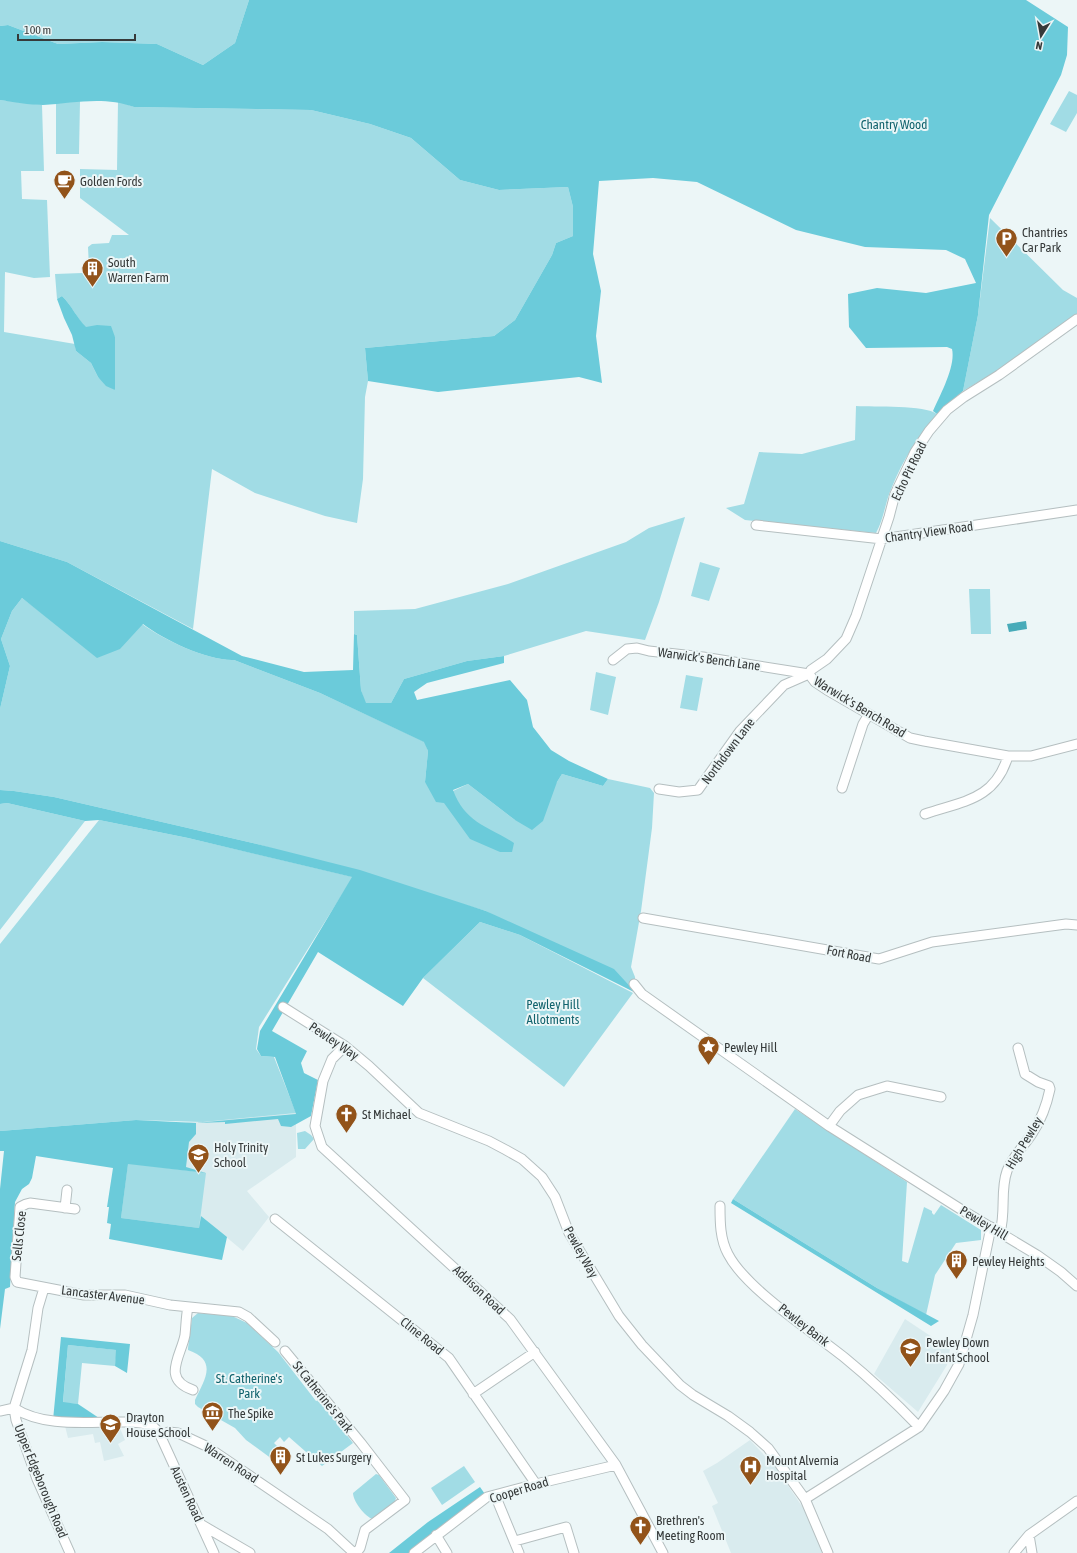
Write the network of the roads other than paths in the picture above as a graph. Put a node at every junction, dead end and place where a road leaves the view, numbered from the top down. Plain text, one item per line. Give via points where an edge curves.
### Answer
1 (1077, 319) edge
2 (1077, 510) edge
3 (756, 525) dead end
4 (882, 539) junction
5 (613, 660) dead end
6 (809, 674) junction
7 (869, 714) junction
8 (1077, 744) edge
9 (1008, 756) junction
10 (842, 788) dead end
11 (659, 789) dead end
12 (925, 814) dead end
13 (643, 918) dead end
14 (1077, 926) edge
15 (634, 984) dead end
16 (283, 1007) dead end
17 (345, 1046) junction
18 (1018, 1048) dead end
19 (941, 1097) dead end
20 (829, 1126) junction
21 (67, 1190) dead end
22 (720, 1206) dead end
23 (65, 1208) junction
24 (75, 1209) dead end
25 (275, 1219) dead end
26 (991, 1227) junction
27 (1000, 1232) junction
28 (1077, 1286) edge
29 (44, 1288) junction
30 (188, 1307) junction
31 (275, 1342) dead end
32 (285, 1351) dead end
33 (535, 1352) junction
34 (193, 1390) dead end
35 (474, 1394) junction
36 (14, 1408) junction
37 (0, 1411) edge
38 (919, 1427) junction
39 (160, 1435) junction
40 (616, 1465) junction
41 (536, 1484) junction
42 (495, 1495) junction
43 (805, 1499) junction
44 (1077, 1501) edge
45 (202, 1524) junction
46 (436, 1535) junction
47 (1029, 1535) junction
48 (515, 1541) junction
49 (70, 1553) edge
50 (214, 1553) edge
51 (250, 1553) edge
52 (355, 1553) edge
53 (414, 1553) edge
54 (447, 1553) edge
55 (519, 1553) edge
56 (574, 1553) edge
57 (663, 1553) edge
58 (828, 1553) edge
59 (1014, 1553) edge
60 (1032, 1553) edge

1 - 4 street, Echo Pit Road via 947,410 915,452 895,494
2 - 4 street, Chantry View Road
3 - 4 street, Chantry View Road
4 - 6 street, Echo Pit Road via 846,639
5 - 6 street, Warwick's Bench Lane via 626,650 637,648
6 - 7 street, Warwick's Bench Road via 815,682
6 - 11 street, Northdown Lane via 784,685 740,731 698,790 679,792
7 - 9 street, Warwick's Bench Road via 910,738
7 - 10 street via 863,724
8 - 9 street, Warwick's Bench Road via 1031,756
9 - 12 street via 1004,771 990,789 978,797
13 - 14 street, Fort Road via 878,959 932,942 1066,924
15 - 20 street, Pewley Hill via 642,994
16 - 17 street, Pewley Way
17 - 33 street, Addison Road via 328,1066 318,1103 315,1126 322,1147 510,1319
17 - 43 street, Pewley Way via 419,1113 489,1141 522,1159 542,1177 550,1188 564,1224 586,1264 642,1345 693,1396 728,1416 768,1448
18 - 27 street, High Pewley via 1025,1074 1049,1086 1050,1089 1034,1132 1006,1172
19 - 20 street via 887,1086 858,1095 840,1111
20 - 26 street, Pewley Hill
21 - 23 street
22 - 38 street, Pewley Bank via 724,1244 745,1276 883,1390
23 - 24 street, Sells Close
23 - 29 street, Sells Close via 30,1203 20,1207 16,1280 20,1284
25 - 35 street, Cline Road via 449,1358
26 - 27 street, Pewley Hill
26 - 38 street via 973,1315 959,1364
27 - 28 street, Pewley Hill via 1061,1272
29 - 30 street, Lancaster Avenue via 84,1295 133,1296
29 - 36 street, Lancaster Avenue via 38,1308 34,1342
30 - 31 street, Lancaster Avenue via 239,1312
30 - 34 street via 185,1334 174,1369 181,1384
32 - 52 street, St Catherine's Park via 405,1500 366,1530 360,1548
33 - 35 street
33 - 40 street, Addison Road
35 - 41 street, Cline Road
36 - 37 street
36 - 39 street via 26,1416 69,1422 135,1422 151,1425
36 - 49 street, Upper Edgeborough Road via 37,1479
38 - 43 street
39 - 45 street, Austen Road
39 - 52 street, Warren Road via 178,1433 206,1446 328,1529
40 - 41 street, Cooper Road
40 - 57 street, Addison Road
41 - 42 street, Cooper Road
42 - 46 street, Cooper Road via 487,1498
42 - 48 street
43 - 58 street, Pewley Way
44 - 47 street
45 - 50 street, Austen Road
45 - 51 street
46 - 53 street, Cooper Road
46 - 54 street
47 - 59 street
47 - 60 street
48 - 55 street
48 - 56 street via 566,1527

